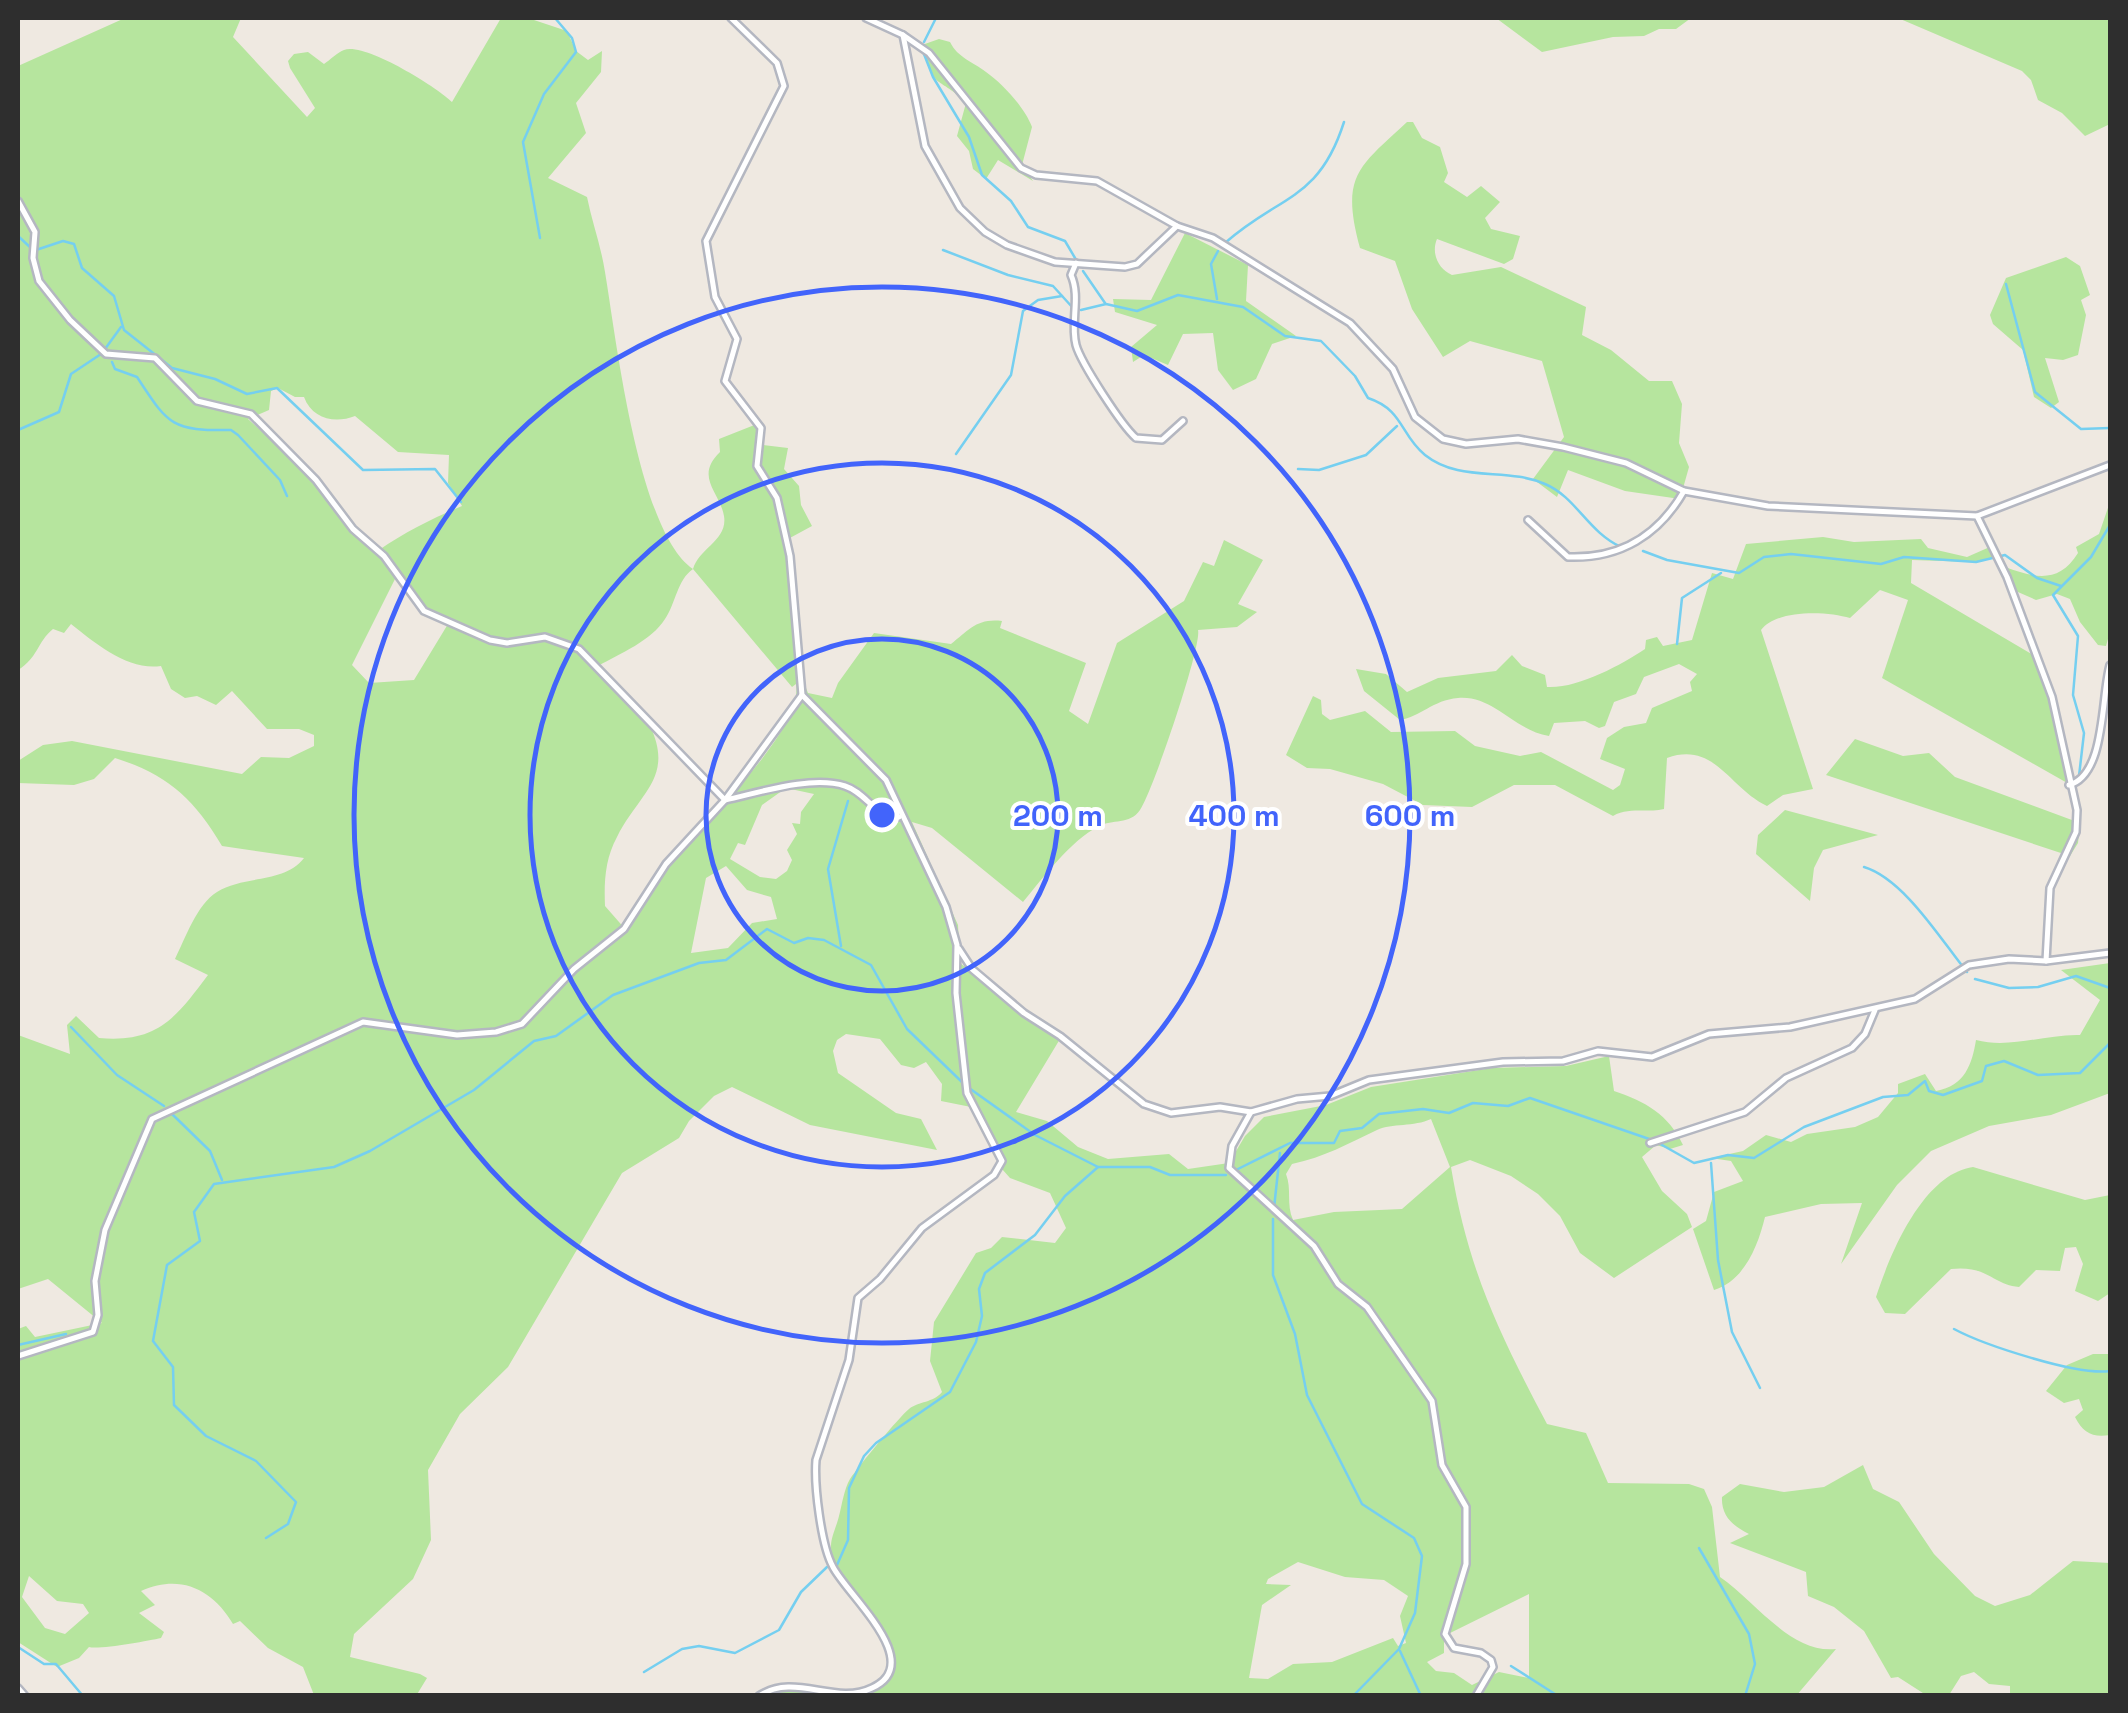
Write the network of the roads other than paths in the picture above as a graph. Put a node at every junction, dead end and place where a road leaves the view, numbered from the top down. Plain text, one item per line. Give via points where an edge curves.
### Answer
1 (731, 18) edge
2 (866, 18) edge
3 (903, 35) junction
4 (18, 201) edge
5 (1177, 226) junction
6 (1076, 263) junction
7 (1183, 421) dead end
8 (2110, 465) edge
9 (1684, 491) junction
10 (1977, 516) junction
11 (1528, 520) dead end
12 (2110, 666) edge
13 (802, 695) junction
14 (2069, 785) junction
15 (725, 800) junction
16 (900, 817) junction
17 (957, 945) junction
18 (2110, 952) edge
19 (2046, 961) junction
20 (1875, 1010) junction
21 (1251, 1112) junction
22 (1650, 1143) dead end
23 (18, 1356) edge
24 (18, 1688) edge
25 (25, 1696) edge
26 (760, 1696) edge
27 (1476, 1696) edge

1 - 13 street via 781,69 784,86 705,252 717,302 737,339 726,381 760,424 757,466 777,498 790,556
2 - 3 street
3 - 5 street via 930,53 1021,168 1097,181
3 - 6 street via 925,146 967,218 1006,245
4 - 15 street via 35,232 32,258 39,281 94,345 114,357 154,358 197,400 251,414 430,615 490,640 545,637 578,650
5 - 6 street via 1131,267
5 - 9 street via 1214,238 1343,318 1393,369 1415,417 1435,435 1459,443 1518,439 1563,447 1626,463
6 - 7 street via 1076,344 1094,382 1136,438 1162,440
8 - 10 street
9 - 10 street via 1768,506
9 - 11 street via 1662,525 1621,551 1568,557
10 - 14 street via 2052,697
12 - 14 street via 2092,764
13 - 15 street
13 - 16 street via 873,763
14 - 19 street via 2078,823 2050,888
15 - 16 street via 762,789 840,785 885,816
15 - 23 street via 674,854 624,929 522,1024 458,1034 363,1022 152,1119 105,1230 93,1332
16 - 17 street via 946,907
17 - 21 street via 967,964 1008,1001 1150,1108
17 - 26 street via 967,1093 1002,1164 914,1235 858,1298 849,1360 814,1477 832,1566 890,1645 890,1672 858,1693 793,1684
18 - 19 street
19 - 20 street via 1969,966 1926,994
20 - 21 street via 1709,1034 1652,1057 1598,1051 1563,1061 1369,1080 1330,1096
20 - 22 street via 1852,1048 1786,1078 1745,1112
21 - 27 street via 1232,1146 1229,1168 1314,1246 1338,1284 1367,1307 1432,1401 1438,1454 1466,1507 1466,1564 1445,1634 1458,1650 1491,1660
24 - 25 street

